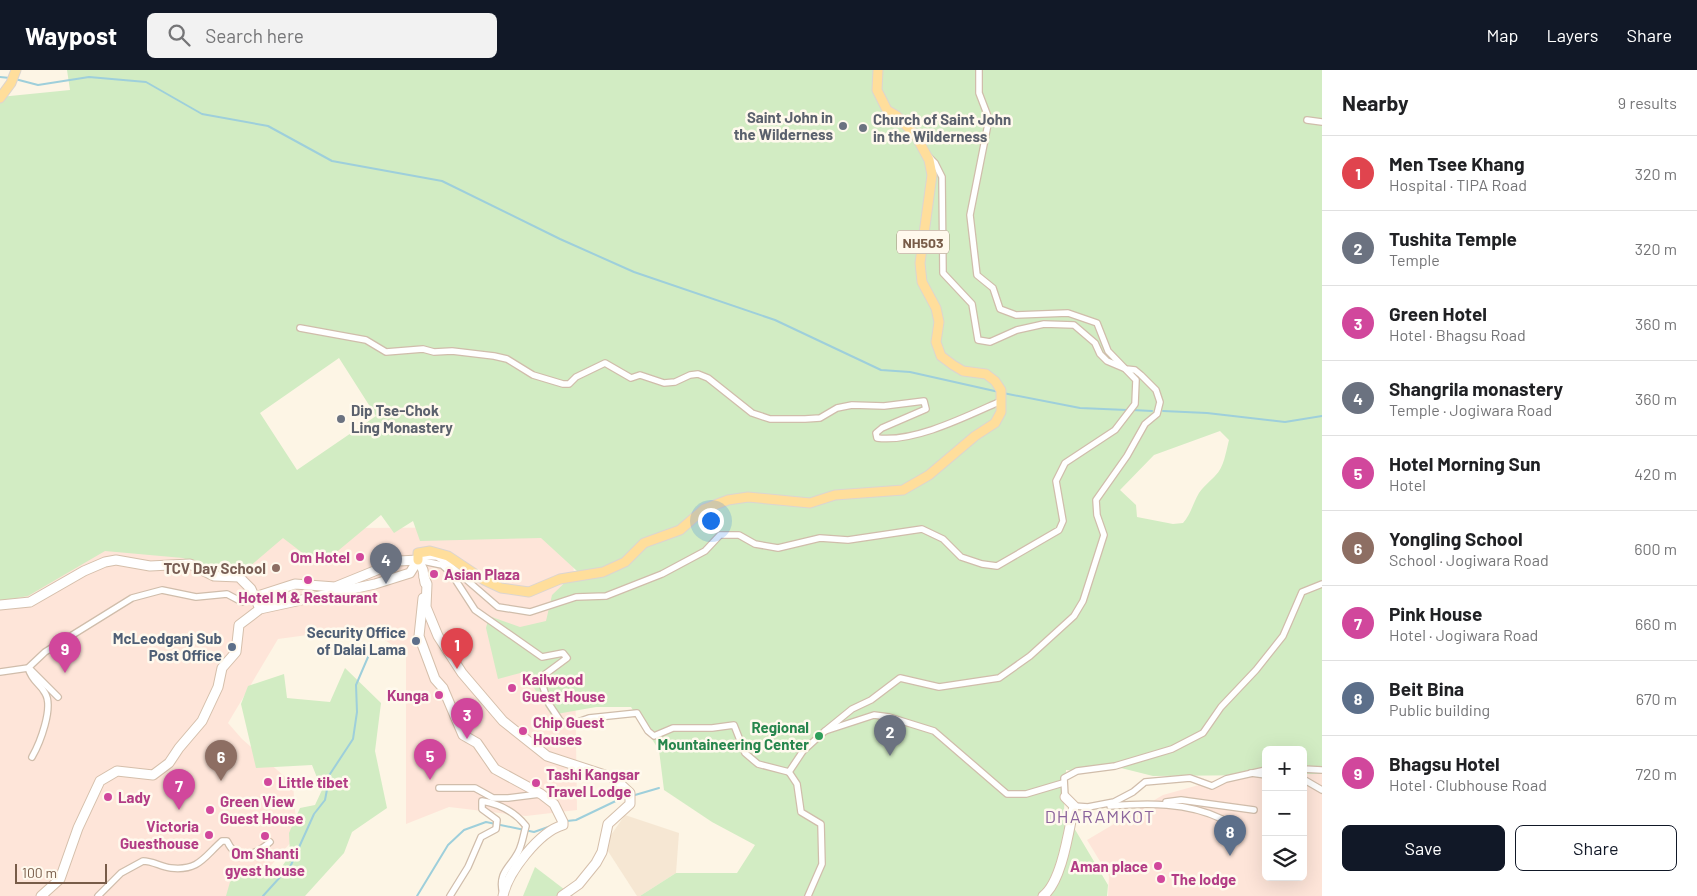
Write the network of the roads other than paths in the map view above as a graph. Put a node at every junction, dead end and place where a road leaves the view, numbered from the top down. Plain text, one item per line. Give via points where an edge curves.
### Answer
1 (16, 70) edge
2 (878, 70) edge
3 (980, 70) edge
4 (0, 98) edge
5 (1307, 120) dead end
6 (1322, 122) edge
7 (924, 152) junction
8 (300, 328) dead end
9 (1126, 370) junction
10 (1001, 396) junction
11 (418, 560) junction
12 (424, 577) junction
13 (1322, 584) edge
14 (255, 596) junction
15 (0, 605) edge
16 (260, 609) junction
17 (28, 667) junction
18 (0, 672) edge
19 (58, 697) dead end
20 (825, 731) junction
21 (32, 757) dead end
22 (1307, 769) edge
23 (1262, 770) edge
24 (1322, 770) edge
25 (789, 772) junction
26 (1248, 772) junction
27 (1262, 774) edge
28 (1307, 781) edge
29 (1063, 783) junction
30 (439, 788) dead end
31 (1322, 790) edge
32 (541, 794) junction
33 (1065, 797) joint
34 (1161, 803) junction
35 (1074, 806) junction
36 (1088, 807) junction
37 (1254, 810) dead end
38 (1222, 819) dead end
39 (270, 842) dead end
40 (503, 895) edge
41 (41, 896) edge
42 (98, 896) edge
43 (450, 896) edge
44 (562, 896) edge
45 (808, 896) edge
46 (1043, 896) edge

1 - 4 main road
2 - 7 main road, NH503 via 877,90 887,110 916,136
3 - 9 street via 979,93 989,119 970,215 977,275 993,288 1000,309 1016,315 1068,313 1097,324 1108,351
5 - 6 street
7 - 9 street via 942,177 943,273 972,304 978,340 990,342 1017,330 1044,324 1074,325 1095,343 1107,361
7 - 10 main road, NH503 via 932,175 920,263 922,282 936,308 939,322 936,342 941,356 953,365 963,371 986,374 995,381
8 - 10 street via 366,340 386,352 423,349 507,359 533,375 563,384 569,384 605,362 630,378 640,375 664,383 698,374 708,378 752,413 770,419 820,418 837,408 852,405 884,406 924,401 926,409 876,433 877,438 886,439 928,431
9 - 11 street via 1136,380 1133,406 1115,430 1065,463 1056,480 1063,521 1060,530 997,566 961,557 943,539 922,528 848,540 820,538 778,548 755,544 739,535 720,535 705,551 662,574 622,590 606,596 576,597 525,612 498,608 446,562 430,556 420,556
9 - 20 street via 1135,370 1147,380 1156,390 1160,402 1157,414 1145,424 1096,500 1104,535 1083,601 1074,616 1030,656 999,678 939,687 900,678
10 - 11 main road via 1001,412 995,423 929,475 903,490 835,495 810,503 748,497 728,500 704,509 680,530 644,543 625,562 603,572 560,578 528,592 501,588 448,556 422,551 418,553
11 - 12 street
11 - 14 street via 399,561 335,587 295,584
11 - 16 street via 410,573 401,576
11 - 25 street via 442,565 451,573 475,610 542,658 563,653 567,658 540,678 549,704 561,722 572,724 589,718 637,713 654,736 673,728 734,725 745,753 758,764
12 - 32 street via 419,636 463,735 477,743 495,769
12 - 44 street via 427,584 426,607 438,636 462,674 503,720 547,756 614,778 630,793 630,804 608,824 596,863 579,884
13 - 29 street via 1302,592 1283,636 1221,707 1203,733 1172,749 1115,766 1077,771 1064,778
14 - 15 street via 239,577 214,576 190,564 150,566 116,560 84,571 30,602
14 - 16 street
14 - 17 street via 242,602 227,594 196,597 162,590 132,598 45,652
16 - 41 street via 239,625 236,652 222,668 218,687 202,721 169,763 153,775 117,771 100,781 78,828 60,879
17 - 18 street
17 - 19 street
17 - 21 street via 32,680 46,694 48,703 45,723
20 - 25 street via 803,751
20 - 29 street via 874,716 889,717 934,731 1007,794 1026,794
22 - 24 street
23 - 26 street
25 - 45 street via 797,784 801,812 821,824 822,864
26 - 27 street
26 - 36 street via 1212,786 1190,778 1145,782 1114,802
28 - 31 street
29 - 33 street
30 - 32 street via 475,788 493,798
32 - 40 street via 554,804 563,825 548,832 522,857
33 - 35 street
34 - 36 street
34 - 37 street via 1181,800
34 - 38 street
35 - 36 street
35 - 46 street via 1064,851 1050,891
39 - 42 street via 251,855 240,855 222,841 194,865 172,868 143,861 121,872
40 - 43 street via 500,886 502,874 521,846 526,826 517,814 482,800 482,809 496,826 481,837

